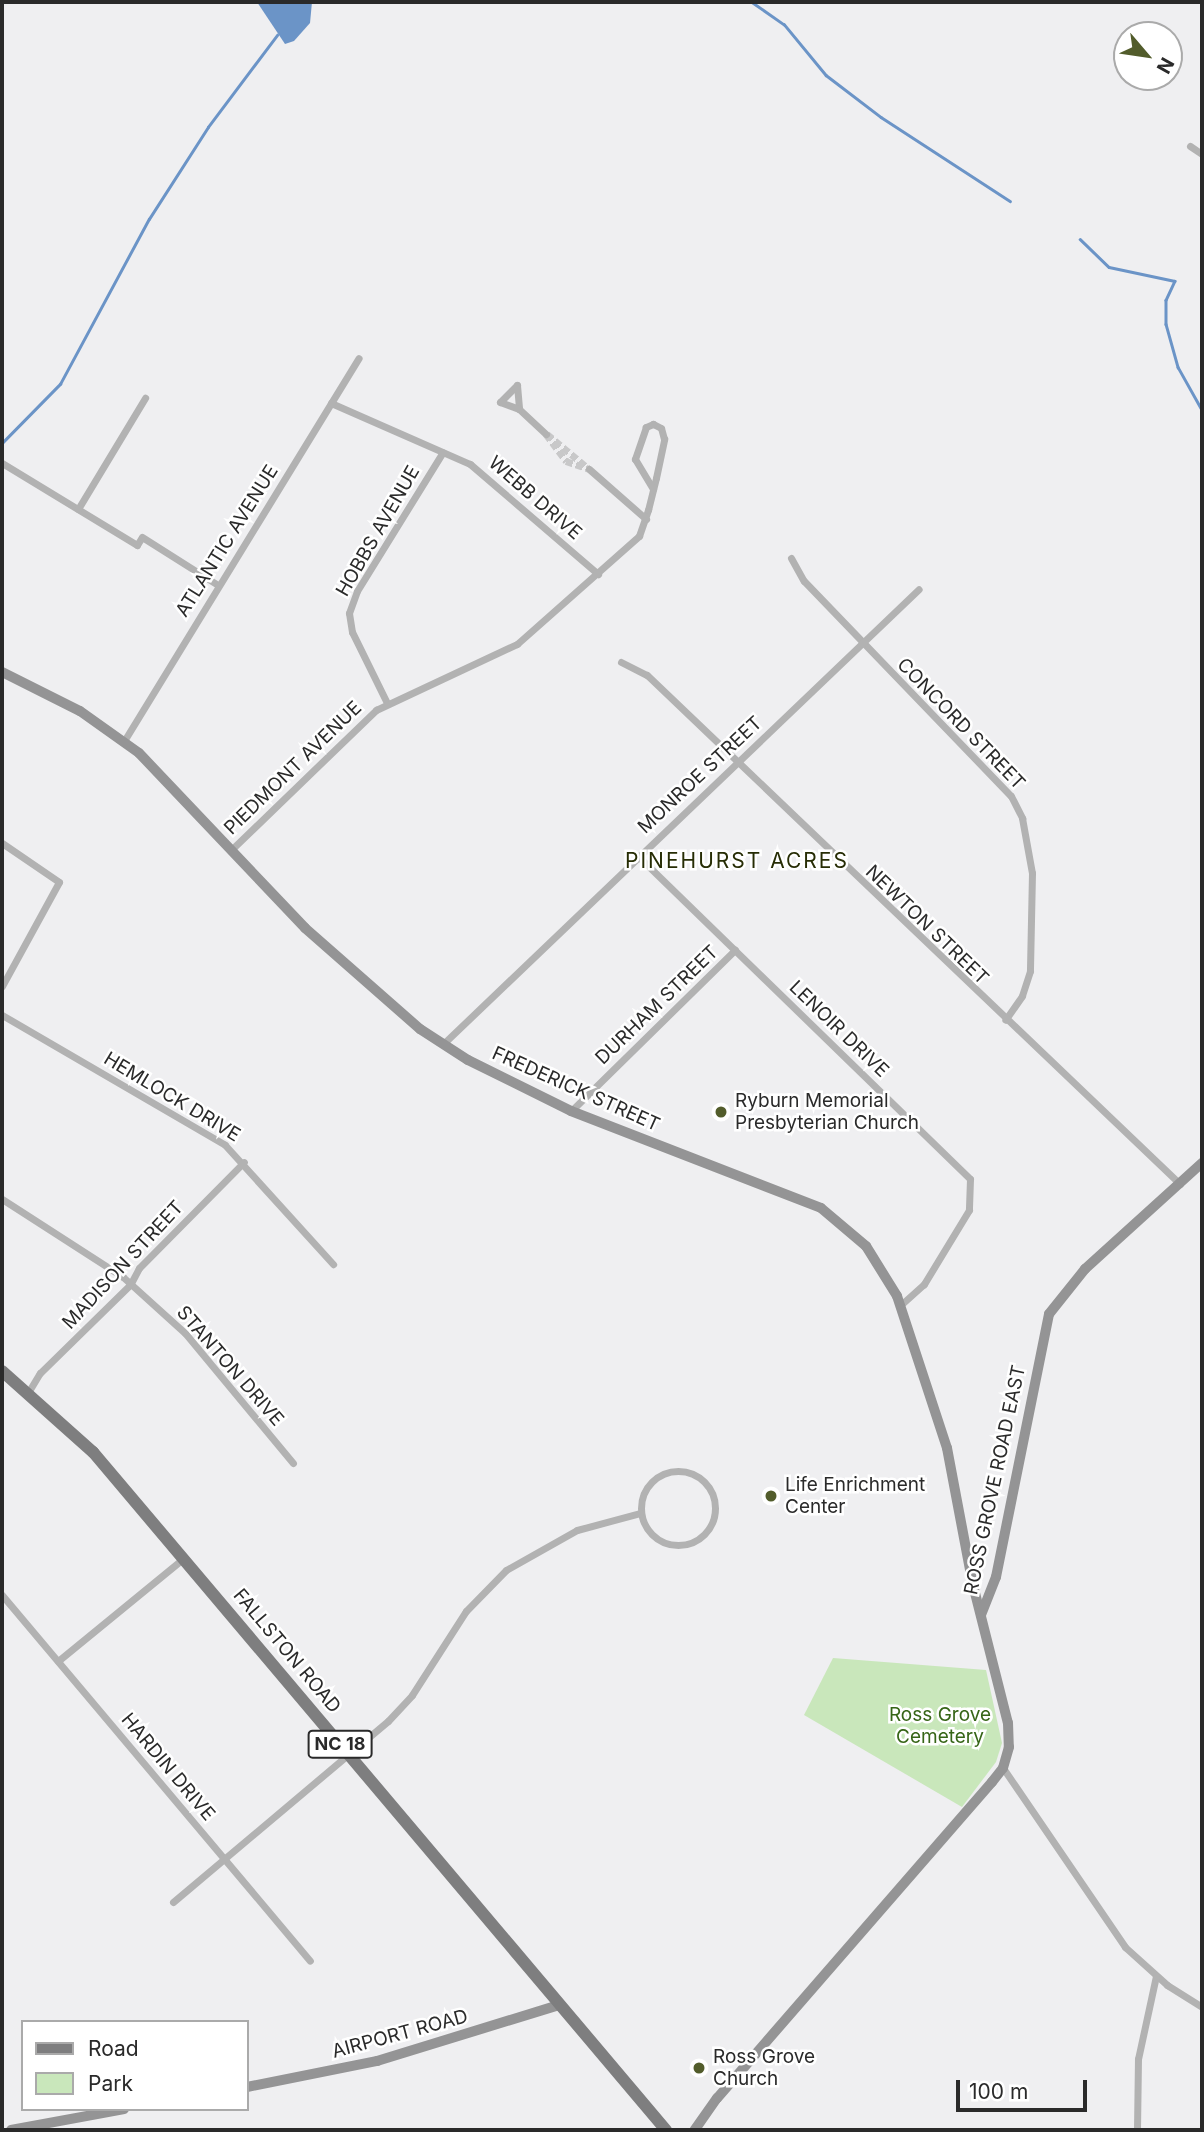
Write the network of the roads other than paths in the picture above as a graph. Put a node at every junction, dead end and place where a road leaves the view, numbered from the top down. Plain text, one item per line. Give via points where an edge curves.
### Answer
1 (1190, 146) dead end
2 (1202, 154) edge
3 (359, 358) dead end
4 (145, 398) dead end
5 (331, 403) junction
6 (519, 409) dead end
7 (546, 434) tunnel mouth
8 (443, 452) junction
9 (2, 463) edge
10 (589, 469) tunnel mouth
11 (653, 489) junction
12 (78, 509) junction
13 (646, 519) junction
14 (791, 558) dead end
15 (598, 574) junction
16 (218, 585) junction
17 (919, 589) dead end
18 (862, 644) junction
19 (621, 662) dead end
20 (2, 672) edge
21 (387, 703) junction
22 (124, 741) junction
23 (735, 763) junction
24 (2, 844) edge
25 (231, 850) junction
26 (638, 856) junction
27 (735, 950) junction
28 (2, 986) edge
29 (2, 1015) edge
30 (1005, 1020) junction
31 (443, 1044) junction
32 (571, 1111) junction
33 (244, 1162) junction
34 (1202, 1163) edge
35 (1180, 1184) junction
36 (2, 1199) edge
37 (333, 1264) dead end
38 (131, 1285) junction
39 (901, 1305) junction
40 (2, 1371) edge
41 (29, 1391) junction
42 (293, 1463) dead end
43 (640, 1513) junction
44 (184, 1558) junction
45 (2, 1595) edge
46 (981, 1615) junction
47 (58, 1661) junction
48 (350, 1756) junction
49 (1003, 1768) junction
50 (225, 1859) junction
51 (173, 1902) dead end
52 (310, 1961) dead end
53 (1156, 1976) junction
54 (559, 2005) junction
55 (1202, 2007) edge
56 (248, 2087) edge
57 (113, 2111) edge
58 (11, 2130) edge
59 (666, 2130) edge
60 (695, 2130) edge
61 (1137, 2130) edge

1 - 2 street
3 - 5 street, ATLANTIC AVENUE
4 - 12 street
5 - 8 street, WEBB DRIVE
5 - 16 street, ATLANTIC AVENUE
6 - 7 street
8 - 15 street, WEBB DRIVE via 481,471
8 - 21 street, HOBBS AVENUE via 357,591 349,613 352,632
9 - 12 street
10 - 13 street
11 - 11 street, PIEDMONT AVENUE via 664,436 661,428 650,424 635,459
11 - 13 street, PIEDMONT AVENUE
12 - 16 street via 137,545 142,537
13 - 15 street, PIEDMONT AVENUE via 639,536
14 - 18 street, CONCORD STREET via 804,581
15 - 21 street, PIEDMONT AVENUE via 517,644
16 - 22 street, ATLANTIC AVENUE
17 - 18 street, MONROE STREET
18 - 23 street, MONROE STREET
18 - 30 street, CONCORD STREET via 1011,796 1027,828 1032,873 1030,971 1022,996
19 - 23 street, NEWTON STREET via 647,676
20 - 22 street, FREDERICK STREET via 80,711
21 - 25 street, PIEDMONT AVENUE
22 - 25 street, FREDERICK STREET
23 - 26 street, MONROE STREET
23 - 30 street, NEWTON STREET
24 - 28 street via 59,882
25 - 31 street, FREDERICK STREET via 368,987
26 - 27 street, LENOIR DRIVE
26 - 31 street, MONROE STREET
27 - 32 street, DURHAM STREET
27 - 39 street, LENOIR DRIVE via 970,1179 969,1210 924,1284
29 - 33 street, HEMLOCK DRIVE via 209,1134
30 - 35 street, NEWTON STREET
31 - 32 street, FREDERICK STREET
32 - 39 street, FREDERICK STREET via 821,1208 866,1246
33 - 37 street, HEMLOCK DRIVE
33 - 38 street, MADISON STREET via 139,1268
34 - 35 street, ROSS GROVE ROAD EAST
35 - 46 street, ROSS GROVE ROAD EAST via 1085,1269 1049,1314 992,1596
36 - 38 street, STANTON DRIVE via 111,1267
38 - 41 street, MADISON STREET via 40,1373
38 - 42 street, STANTON DRIVE via 184,1334
39 - 46 street, FREDERICK STREET via 939,1417
40 - 41 main road, FALLSTON ROAD / NC 18
41 - 44 main road, FALLSTON ROAD / NC 18 via 85,1442
43 - 43 street via 651,1535 672,1546 685,1545 696,1541 712,1523 714,1498 700,1478 677,1471 654,1480 646,1489
43 - 48 street via 577,1530 506,1570 466,1611 412,1695
44 - 47 street
44 - 48 main road, FALLSTON ROAD / NC 18
45 - 47 street, HARDIN DRIVE
46 - 49 street, ROSS GROVE ROAD EAST via 1008,1723
47 - 50 street, HARDIN DRIVE
48 - 50 street
48 - 54 main road, FALLSTON ROAD / NC 18
49 - 53 street via 1098,1913
49 - 60 street via 717,2098
50 - 51 street
50 - 52 street, HARDIN DRIVE
53 - 55 street
53 - 61 street via 1138,2059
54 - 56 street, AIRPORT ROAD via 377,2061
54 - 59 main road, FALLSTON ROAD / NC 18
57 - 58 street

